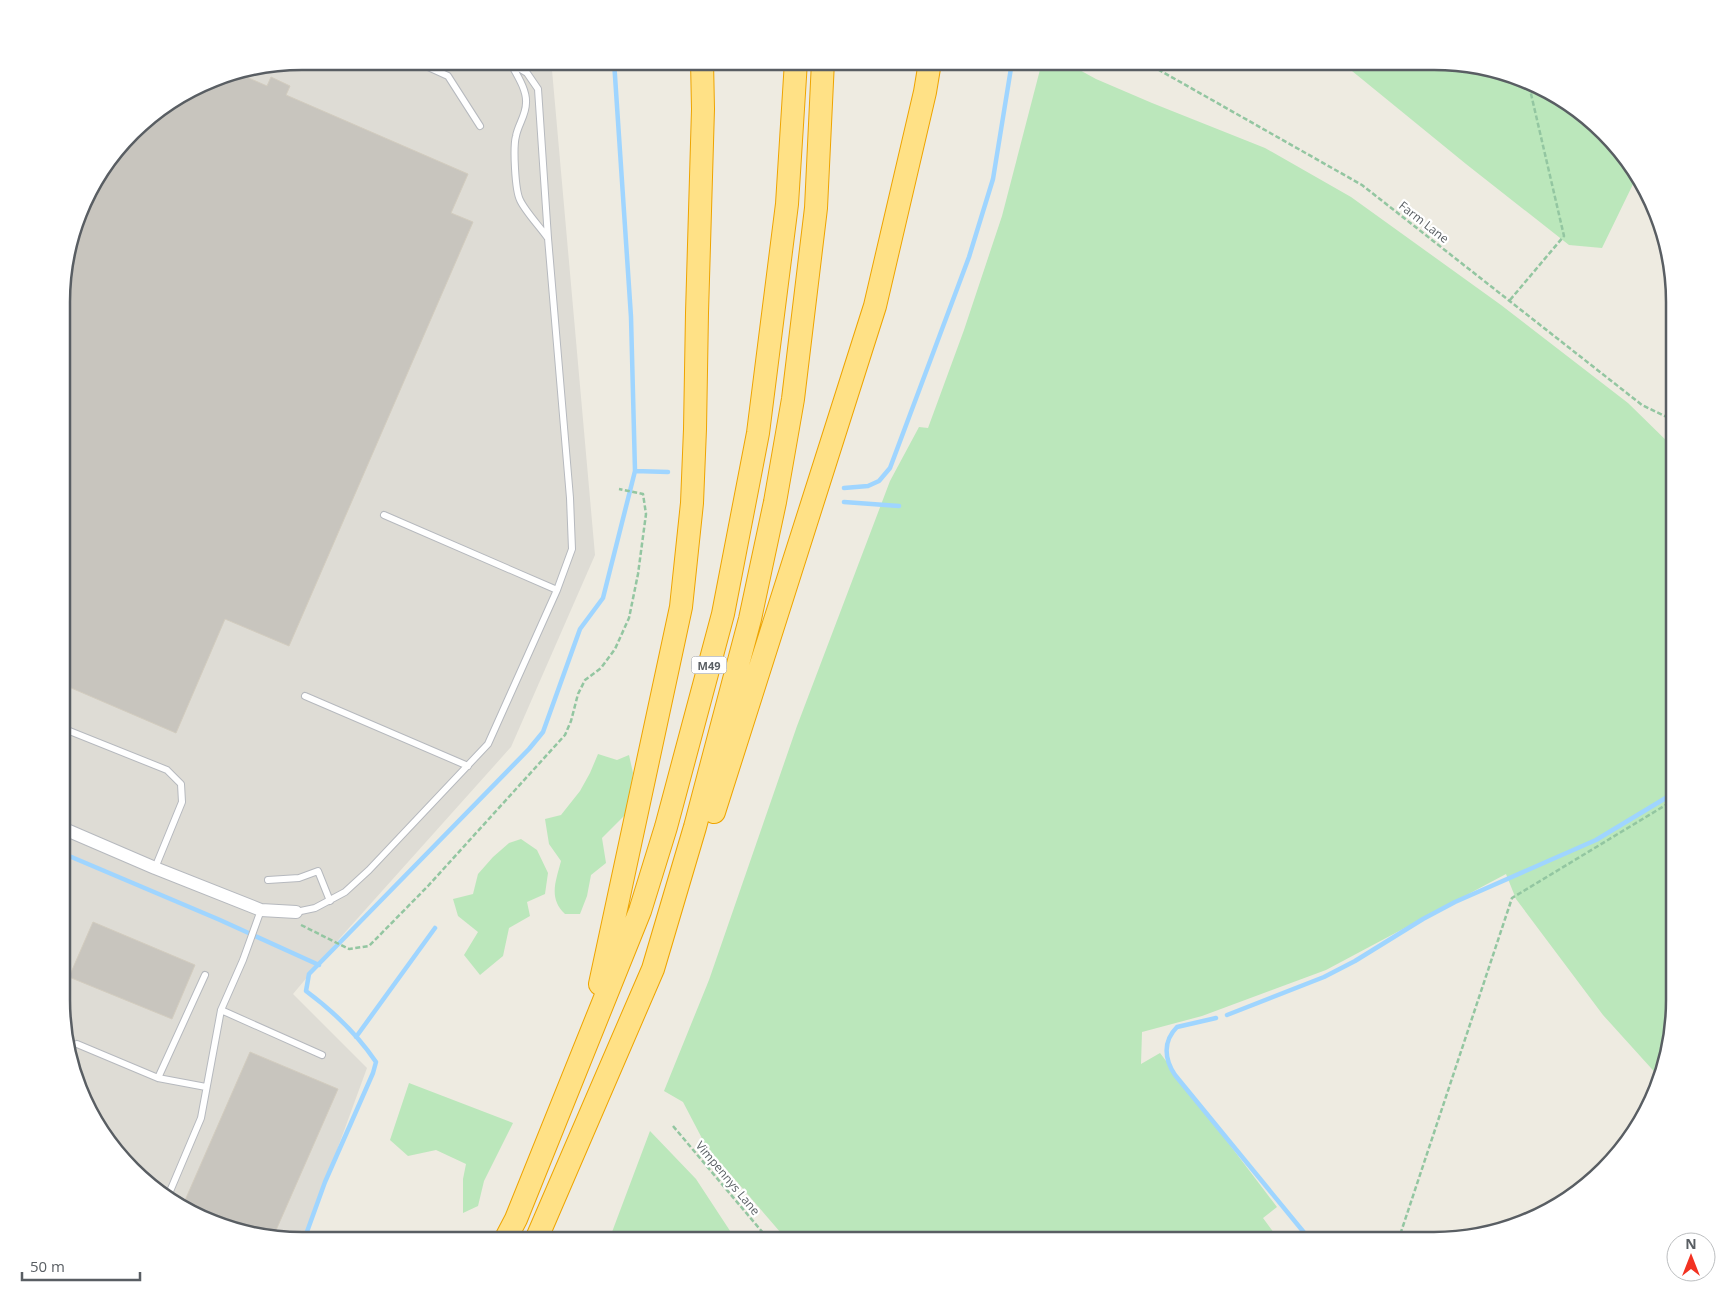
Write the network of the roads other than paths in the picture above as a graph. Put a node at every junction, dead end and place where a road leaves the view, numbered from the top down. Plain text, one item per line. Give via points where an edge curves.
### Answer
1 (435, 70) edge
2 (513, 70) edge
3 (522, 70) edge
4 (702, 70) edge
5 (795, 70) edge
6 (822, 70) edge
7 (929, 70) edge
8 (480, 126) dead end
9 (548, 238) junction
10 (384, 515) dead end
11 (557, 590) junction
12 (305, 696) dead end
13 (70, 731) edge
14 (468, 766) junction
15 (70, 831) edge
16 (155, 868) junction
17 (268, 880) dead end
18 (330, 901) junction
19 (261, 910) junction
20 (296, 912) joint
21 (653, 969) junction
22 (205, 975) dead end
23 (221, 1010) junction
24 (76, 1044) dead end
25 (586, 1048) junction
26 (322, 1055) dead end
27 (158, 1078) junction
28 (206, 1087) junction
29 (170, 1191) edge
30 (509, 1232) edge
31 (539, 1232) edge

1 - 8 lane via 448,76
2 - 9 lane via 526,102 514,147 517,190 520,200
3 - 9 lane via 538,88
4 - 25 highway, M49 via 695,429 692,503 681,607
5 - 25 highway, M49 via 787,204 760,414 723,614 640,911
6 - 21 highway, M49 via 816,208 793,398 775,502 748,628 696,828
7 - 21 highway, M49 via 875,306 688,892
9 - 11 lane via 572,549
10 - 11 lane
11 - 14 lane via 488,744
12 - 14 lane
13 - 16 lane via 167,770 181,784 182,802
14 - 18 lane via 370,870
15 - 16 street
16 - 19 street
17 - 18 lane via 299,878 318,871
18 - 20 lane
19 - 20 street
19 - 23 lane
21 - 31 highway, M49
22 - 27 lane
23 - 26 lane
23 - 28 lane
24 - 27 lane
25 - 30 highway, M49
27 - 28 lane
28 - 29 lane via 201,1118

